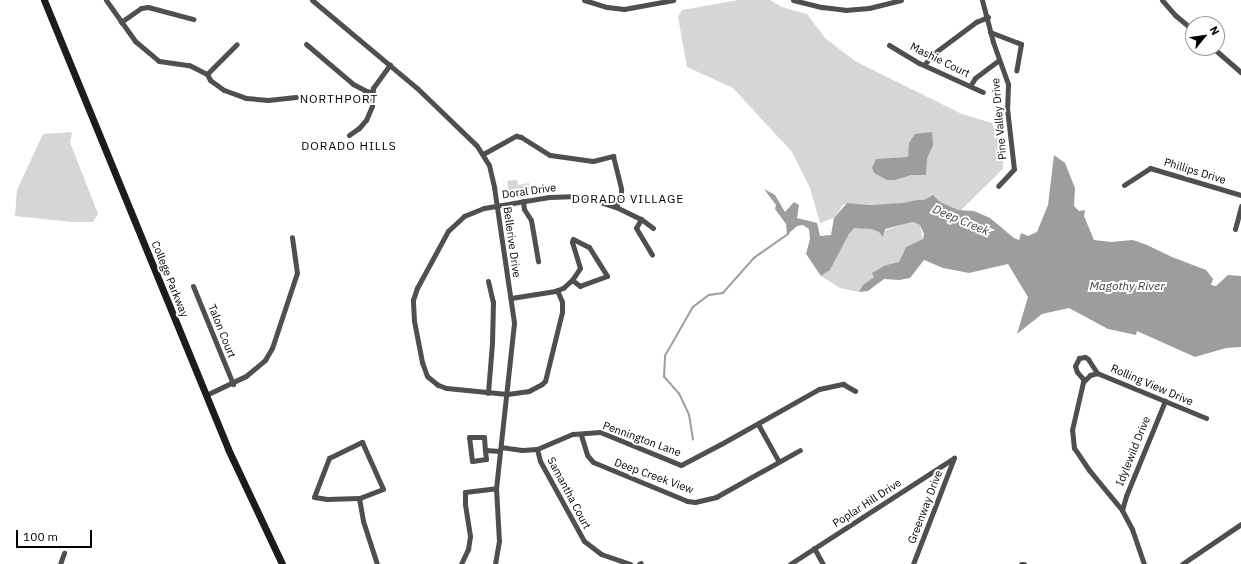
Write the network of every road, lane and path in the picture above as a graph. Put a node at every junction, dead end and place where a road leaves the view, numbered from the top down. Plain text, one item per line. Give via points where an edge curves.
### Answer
1 (44, 0) edge
2 (106, 0) edge
3 (585, 0) edge
4 (673, 0) edge
5 (793, 0) edge
6 (901, 0) edge
7 (982, 0) edge
8 (1162, 0) edge
9 (315, 1) edge
10 (988, 17) junction
11 (193, 19) dead end
12 (121, 22) junction
13 (1185, 23) edge
14 (990, 32) junction
15 (237, 44) dead end
16 (306, 44) dead end
17 (889, 45) dead end
18 (1222, 56) edge
19 (999, 60) junction
20 (390, 65) junction
21 (924, 65) junction
22 (1016, 71) dead end
23 (1241, 72) edge
24 (207, 74) junction
25 (970, 86) junction
26 (372, 92) junction
27 (984, 92) dead end
28 (296, 97) dead end
29 (349, 135) dead end
30 (483, 154) junction
31 (1124, 185) dead end
32 (998, 186) dead end
33 (1241, 196) edge
34 (523, 201) junction
35 (497, 205) junction
36 (1241, 206) edge
37 (616, 207) junction
38 (641, 219) junction
39 (653, 228) dead end
40 (1235, 229) dead end
41 (292, 237) dead end
42 (652, 255) dead end
43 (538, 260) dead end
44 (572, 280) junction
45 (488, 281) dead end
46 (193, 286) dead end
47 (557, 290) junction
48 (511, 298) junction
49 (1097, 372) junction
50 (1084, 380) junction
51 (233, 384) junction
52 (855, 391) dead end
53 (488, 393) junction
54 (507, 394) junction
55 (206, 395) junction
56 (1165, 401) junction
57 (1206, 418) dead end
58 (758, 424) junction
59 (581, 435) junction
60 (501, 449) junction
61 (537, 449) junction
62 (485, 450) junction
63 (800, 450) dead end
64 (954, 458) joint
65 (778, 462) junction
66 (496, 488) junction
67 (359, 498) junction
68 (1122, 510) junction
69 (1241, 524) edge
70 (814, 548) junction
71 (64, 553) dead end
72 (60, 564) edge
73 (282, 564) edge
74 (376, 564) edge
75 (461, 564) edge
76 (495, 564) edge
77 (630, 564) edge
78 (790, 564) edge
79 (823, 564) edge
80 (913, 564) edge
81 (1021, 564) edge
82 (1024, 564) edge
83 (1144, 564) edge
84 (1182, 564) edge

1 - 55 main road, College Parkway
2 - 12 street
3 - 4 street via 624,9
5 - 6 street via 845,10 869,8
7 - 10 street, Pine Valley Drive
8 - 13 street
9 - 20 street, Bellerive Drive
10 - 14 street, Pine Valley Drive
10 - 21 street via 976,22 933,54
11 - 12 street via 148,7 141,8
12 - 24 street via 135,41 159,62 189,65
14 - 19 street, Pine Valley Drive
14 - 22 street via 1021,44
15 - 24 street
16 - 26 street via 353,84
17 - 21 street, Mashie Court
18 - 23 street
19 - 25 street via 975,78
19 - 32 street, Pine Valley Drive via 1008,84 1007,108 1014,169
20 - 26 street
20 - 30 street, Bellerive Drive via 428,98
21 - 25 street, Mashie Court
24 - 28 street via 210,80 224,90 246,98 268,100
25 - 27 street, Mashie Court
26 - 29 street via 372,106 366,120
30 - 35 street, Bellerive Drive via 489,165
30 - 37 street via 516,136 550,155 593,161 613,156 622,195
31 - 33 street, Phillips Drive via 1150,168
34 - 35 street, Doral Drive
34 - 37 street, Doral Drive via 572,196
34 - 43 street via 524,209 531,220
35 - 48 street, Bellerive Drive
35 - 53 street, Doral Drive via 471,212 453,226 444,238 413,300 414,321 427,376 446,388
36 - 40 street
37 - 38 street, Doral Drive
38 - 39 street, Doral Drive
38 - 42 street via 636,228
41 - 51 street via 297,273 272,348 256,368
44 - 44 street via 580,286 607,276 588,247 574,239 572,242 580,268
44 - 47 street
45 - 53 street via 493,302
46 - 51 street, Talon Court
47 - 48 street
47 - 54 street, Doral Drive via 562,302 562,312 544,381 529,391
48 - 54 street, Bellerive Drive via 514,329
49 - 50 street, Rolling View Drive
49 - 50 street via 1088,359 1080,358 1075,366
49 - 56 street, Rolling View Drive
50 - 68 street via 1080,388 1072,430 1074,448
51 - 55 street
52 - 58 street, Pennington Lane via 843,384 819,389
53 - 54 street, Doral Drive
54 - 60 street, Bellerive Drive
55 - 73 main road, College Parkway via 228,449
56 - 57 street, Rolling View Drive
56 - 68 street, Idylewild Drive
58 - 59 street, Pennington Lane via 681,465 600,432
58 - 65 street
59 - 61 street, Pennington Lane via 572,434
59 - 65 street, Deep Creek View via 587,455 593,462 687,501 695,502 716,497
60 - 61 street, Pennington Lane
60 - 62 street, Pennington Lane
60 - 66 street, Bellerive Drive
61 - 77 street, Samantha Court via 540,461 584,541 601,554
62 - 62 street via 484,437 469,438 472,461 486,459
63 - 65 street, Deep Creek View
64 - 70 street, Poplar Hill Drive
64 - 80 street, Greenway Drive
66 - 75 street via 465,492 464,503 470,536
66 - 76 street, Bellerive Drive via 499,541
67 - 67 street via 383,489 362,442 329,458 314,497
67 - 74 street
68 - 83 street via 1132,529
69 - 84 street
70 - 78 street, Poplar Hill Drive
70 - 79 street
71 - 72 street
81 - 82 street

